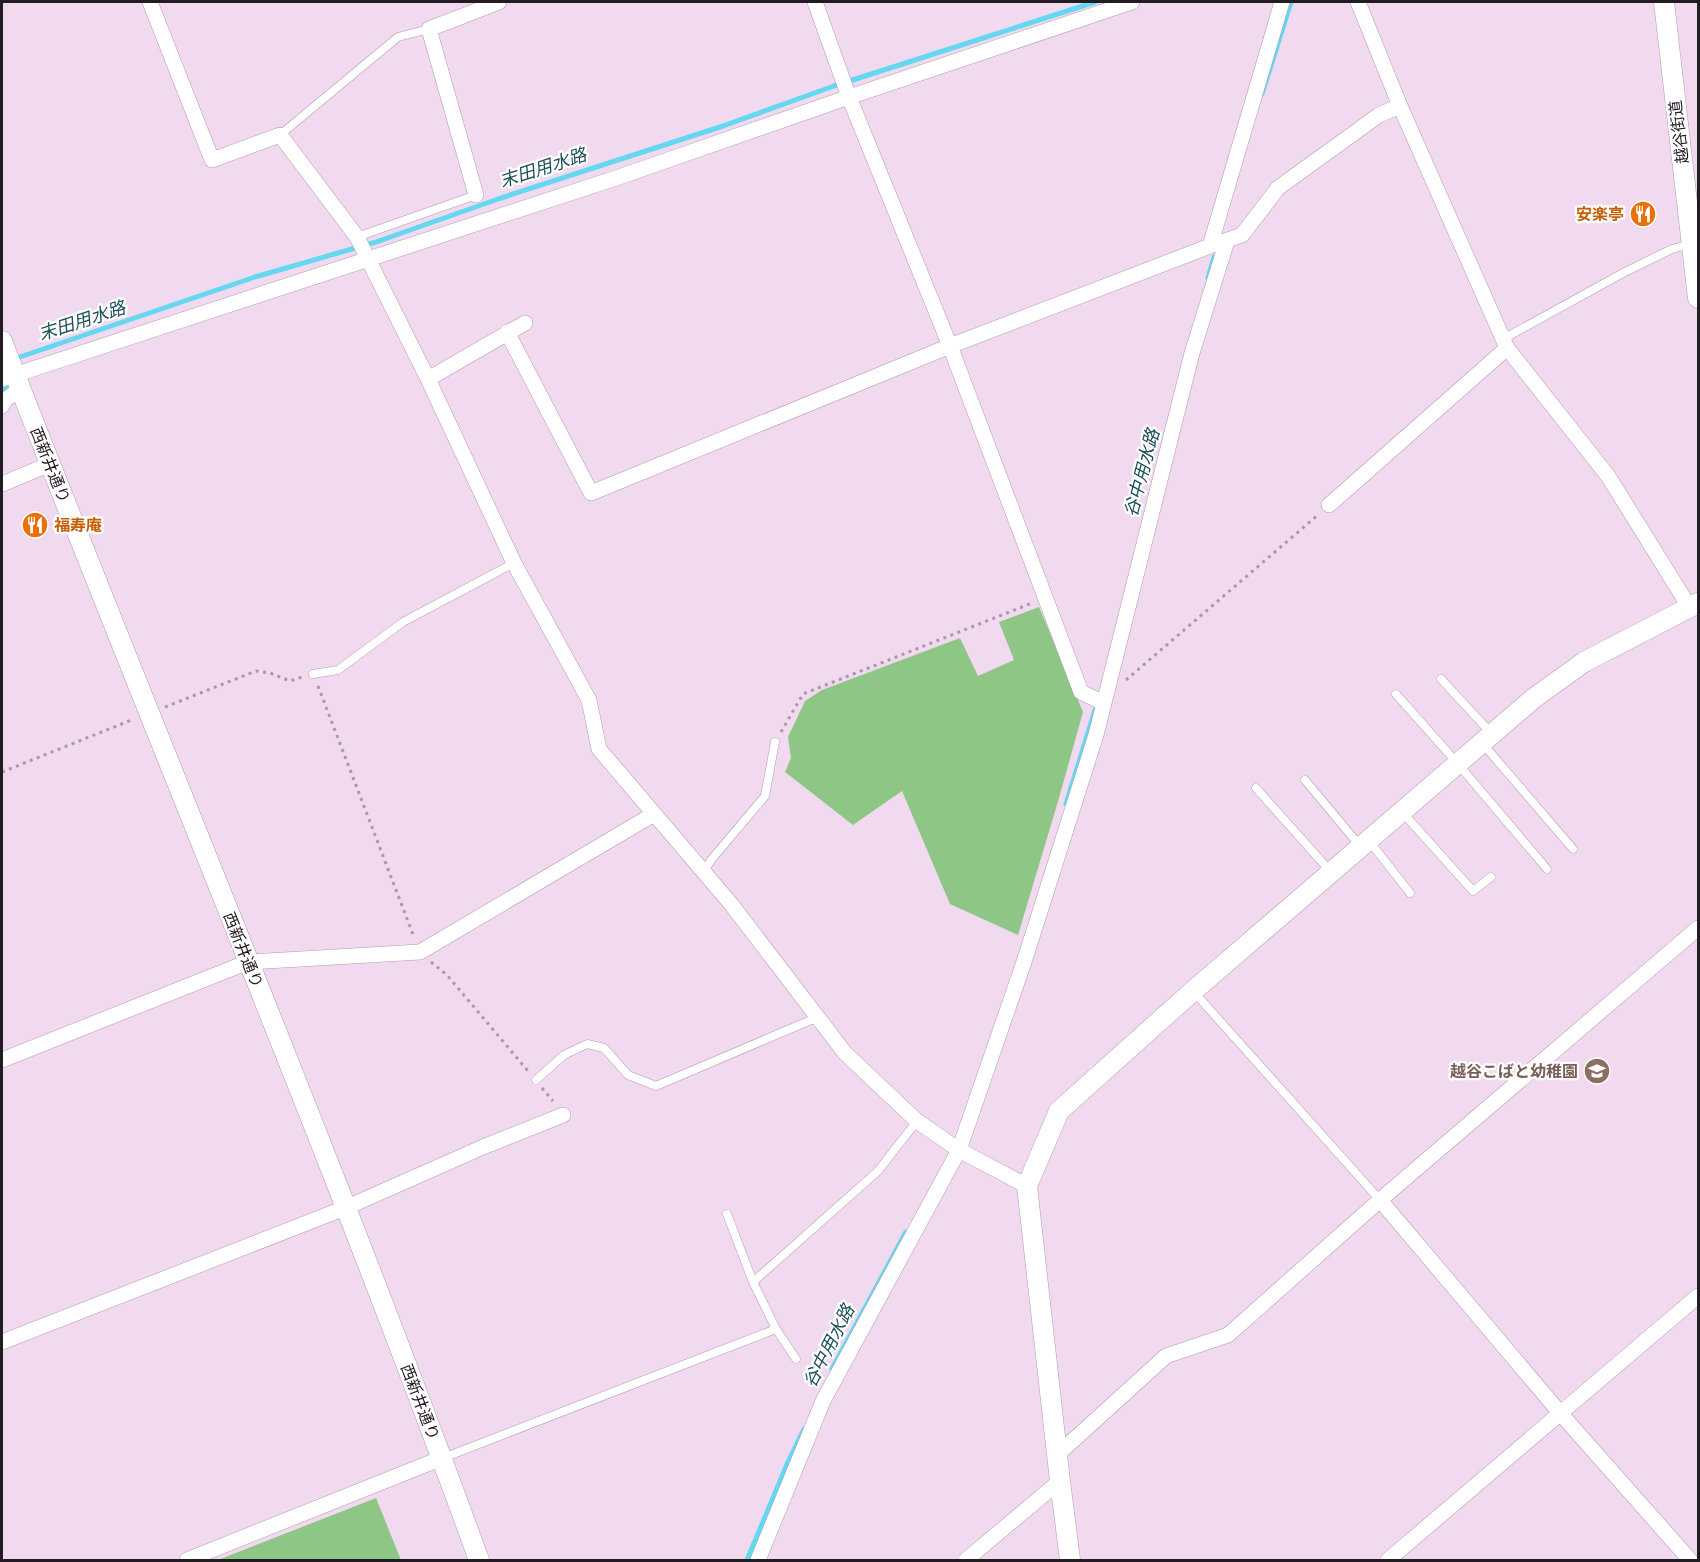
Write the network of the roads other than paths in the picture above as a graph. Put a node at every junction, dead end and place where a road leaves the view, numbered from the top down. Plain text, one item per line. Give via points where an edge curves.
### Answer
1 (150, 2) edge
2 (499, 2) edge
3 (815, 2) edge
4 (1132, 2) edge
5 (1282, 2) edge
6 (1358, 2) edge
7 (1664, 2) edge
8 (429, 29) junction
9 (849, 97) junction
10 (1400, 106) junction
11 (280, 135) junction
12 (476, 195) joint
13 (1693, 196) edge
14 (357, 237) junction
15 (1227, 241) junction
16 (1693, 244) junction
17 (1209, 246) junction
18 (369, 260) junction
19 (1698, 298) edge
20 (525, 323) dead end
21 (507, 332) junction
22 (2, 341) edge
23 (1505, 344) junction
24 (950, 346) junction
25 (428, 379) junction
26 (12, 380) edge
27 (2, 406) edge
28 (50, 464) junction
29 (2, 484) edge
30 (1329, 505) road end
31 (514, 563) junction
32 (1694, 606) edge
33 (313, 674) road end
34 (1442, 679) dead end
35 (1396, 694) dead end
36 (1104, 703) junction
37 (1487, 739) junction
38 (775, 742) road end
39 (1458, 764) junction
40 (1305, 780) dead end
41 (1256, 788) dead end
42 (1402, 812) junction
43 (654, 814) junction
44 (1365, 844) junction
45 (1573, 849) dead end
46 (1547, 869) dead end
47 (704, 872) junction
48 (1331, 872) junction
49 (1491, 877) dead end
50 (1410, 893) dead end
51 (1698, 928) edge
52 (248, 962) junction
53 (1193, 991) junction
54 (818, 1017) junction
55 (2, 1060) edge
56 (536, 1080) road end
57 (563, 1115) road end
58 (917, 1121) junction
59 (959, 1150) junction
60 (1027, 1186) junction
61 (1380, 1200) junction
62 (345, 1208) junction
63 (727, 1214) dead end
64 (753, 1282) junction
65 (1698, 1296) edge
66 (776, 1329) junction
67 (2, 1342) edge
68 (796, 1359) dead end
69 (1561, 1414) junction
70 (1057, 1455) junction
71 (442, 1458) junction
72 (1060, 1481) junction
73 (186, 1560) edge
74 (479, 1560) edge
75 (758, 1560) edge
76 (966, 1560) edge
77 (1070, 1560) edge
78 (1388, 1560) edge
79 (1690, 1560) edge

1 - 11 street via 212,160
2 - 8 street
3 - 9 street
4 - 9 street
5 - 17 street
6 - 10 street
7 - 13 street, 越谷街道
8 - 11 lane via 398,37
8 - 12 street
9 - 18 street
9 - 24 street
10 - 15 street via 1379,115 1278,188 1242,235
10 - 23 street
11 - 14 street
12 - 14 lane
13 - 16 street, 越谷街道
14 - 18 street
15 - 17 street
15 - 36 street via 1192,353
16 - 19 street, 越谷街道
16 - 23 lane via 1672,249 1623,273
17 - 24 street
18 - 25 street
18 - 26 street
20 - 21 street
21 - 24 street via 591,493
21 - 25 street
22 - 26 street, 西新井通り
23 - 30 street
23 - 32 street via 1608,476
24 - 36 street via 1081,692
25 - 31 street
26 - 27 street
26 - 28 street, 西新井通り
28 - 29 street
28 - 52 street, 西新井通り
31 - 33 lane via 403,622 338,670
31 - 43 street via 589,700 599,750
32 - 37 street via 1584,662
34 - 37 lane
35 - 39 lane
36 - 59 street via 1024,962
37 - 39 street
37 - 45 lane
38 - 47 lane via 765,796
39 - 42 street
39 - 46 lane
40 - 44 lane
41 - 48 lane
42 - 44 street
42 - 49 lane via 1473,891
43 - 47 street
43 - 52 street via 420,952
44 - 48 street
44 - 50 lane
47 - 54 street
48 - 53 street
51 - 61 street
52 - 55 street
52 - 62 street, 西新井通り
53 - 60 street via 1059,1111
53 - 61 lane
54 - 56 lane via 656,1086 628,1075 604,1047 587,1044 564,1055
54 - 58 street via 845,1053
57 - 62 street
58 - 59 street
58 - 64 lane via 879,1171
59 - 60 street
59 - 75 street via 824,1401
60 - 70 street
61 - 69 street
61 - 70 street via 1228,1335 1166,1356
62 - 67 street
62 - 71 street, 西新井通り
63 - 64 lane
64 - 66 lane
65 - 69 street
66 - 68 lane
66 - 71 lane
69 - 78 street
69 - 79 street
70 - 72 street
71 - 73 street
71 - 74 street, 西新井通り
72 - 76 street
72 - 77 street

